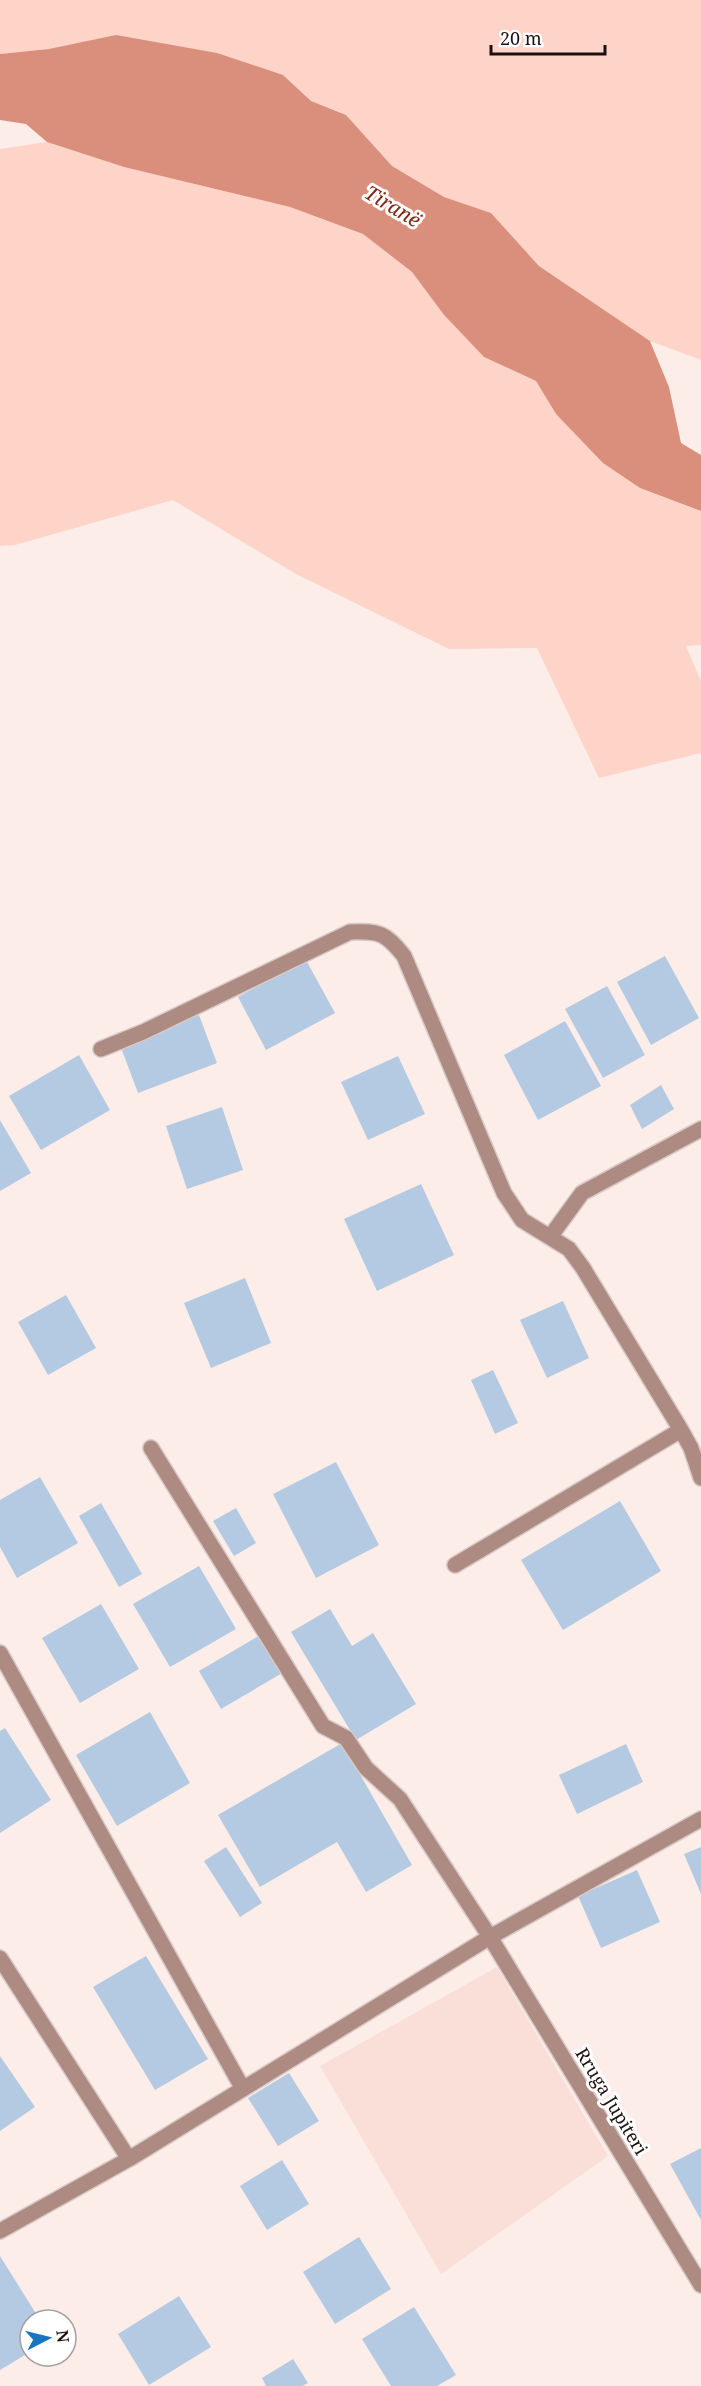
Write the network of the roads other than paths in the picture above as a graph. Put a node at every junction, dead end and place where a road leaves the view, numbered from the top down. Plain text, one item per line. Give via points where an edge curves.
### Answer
1 (101, 1049) dead end
2 (701, 1129) edge
3 (550, 1237) junction
4 (681, 1430) junction
5 (696, 1446) edge
6 (151, 1448) dead end
7 (701, 1478) edge
8 (455, 1565) dead end
9 (0, 1653) edge
10 (701, 1819) edge
11 (490, 1937) junction
12 (0, 1958) edge
13 (243, 2089) junction
14 (129, 2159) junction
15 (0, 2231) edge
16 (700, 2282) edge

1 - 3 street via 350,932 374,931 390,938 404,957 504,1193 522,1220
2 - 3 street via 582,1193
3 - 4 street via 569,1249 583,1268
4 - 5 street
4 - 8 street
5 - 7 street
6 - 11 street, Rruga Jupiteri via 323,1726 346,1738 366,1768 400,1799
9 - 13 street
10 - 11 street
11 - 13 street
11 - 16 street, Rruga Jupiteri
12 - 14 street
13 - 14 street
14 - 15 street

